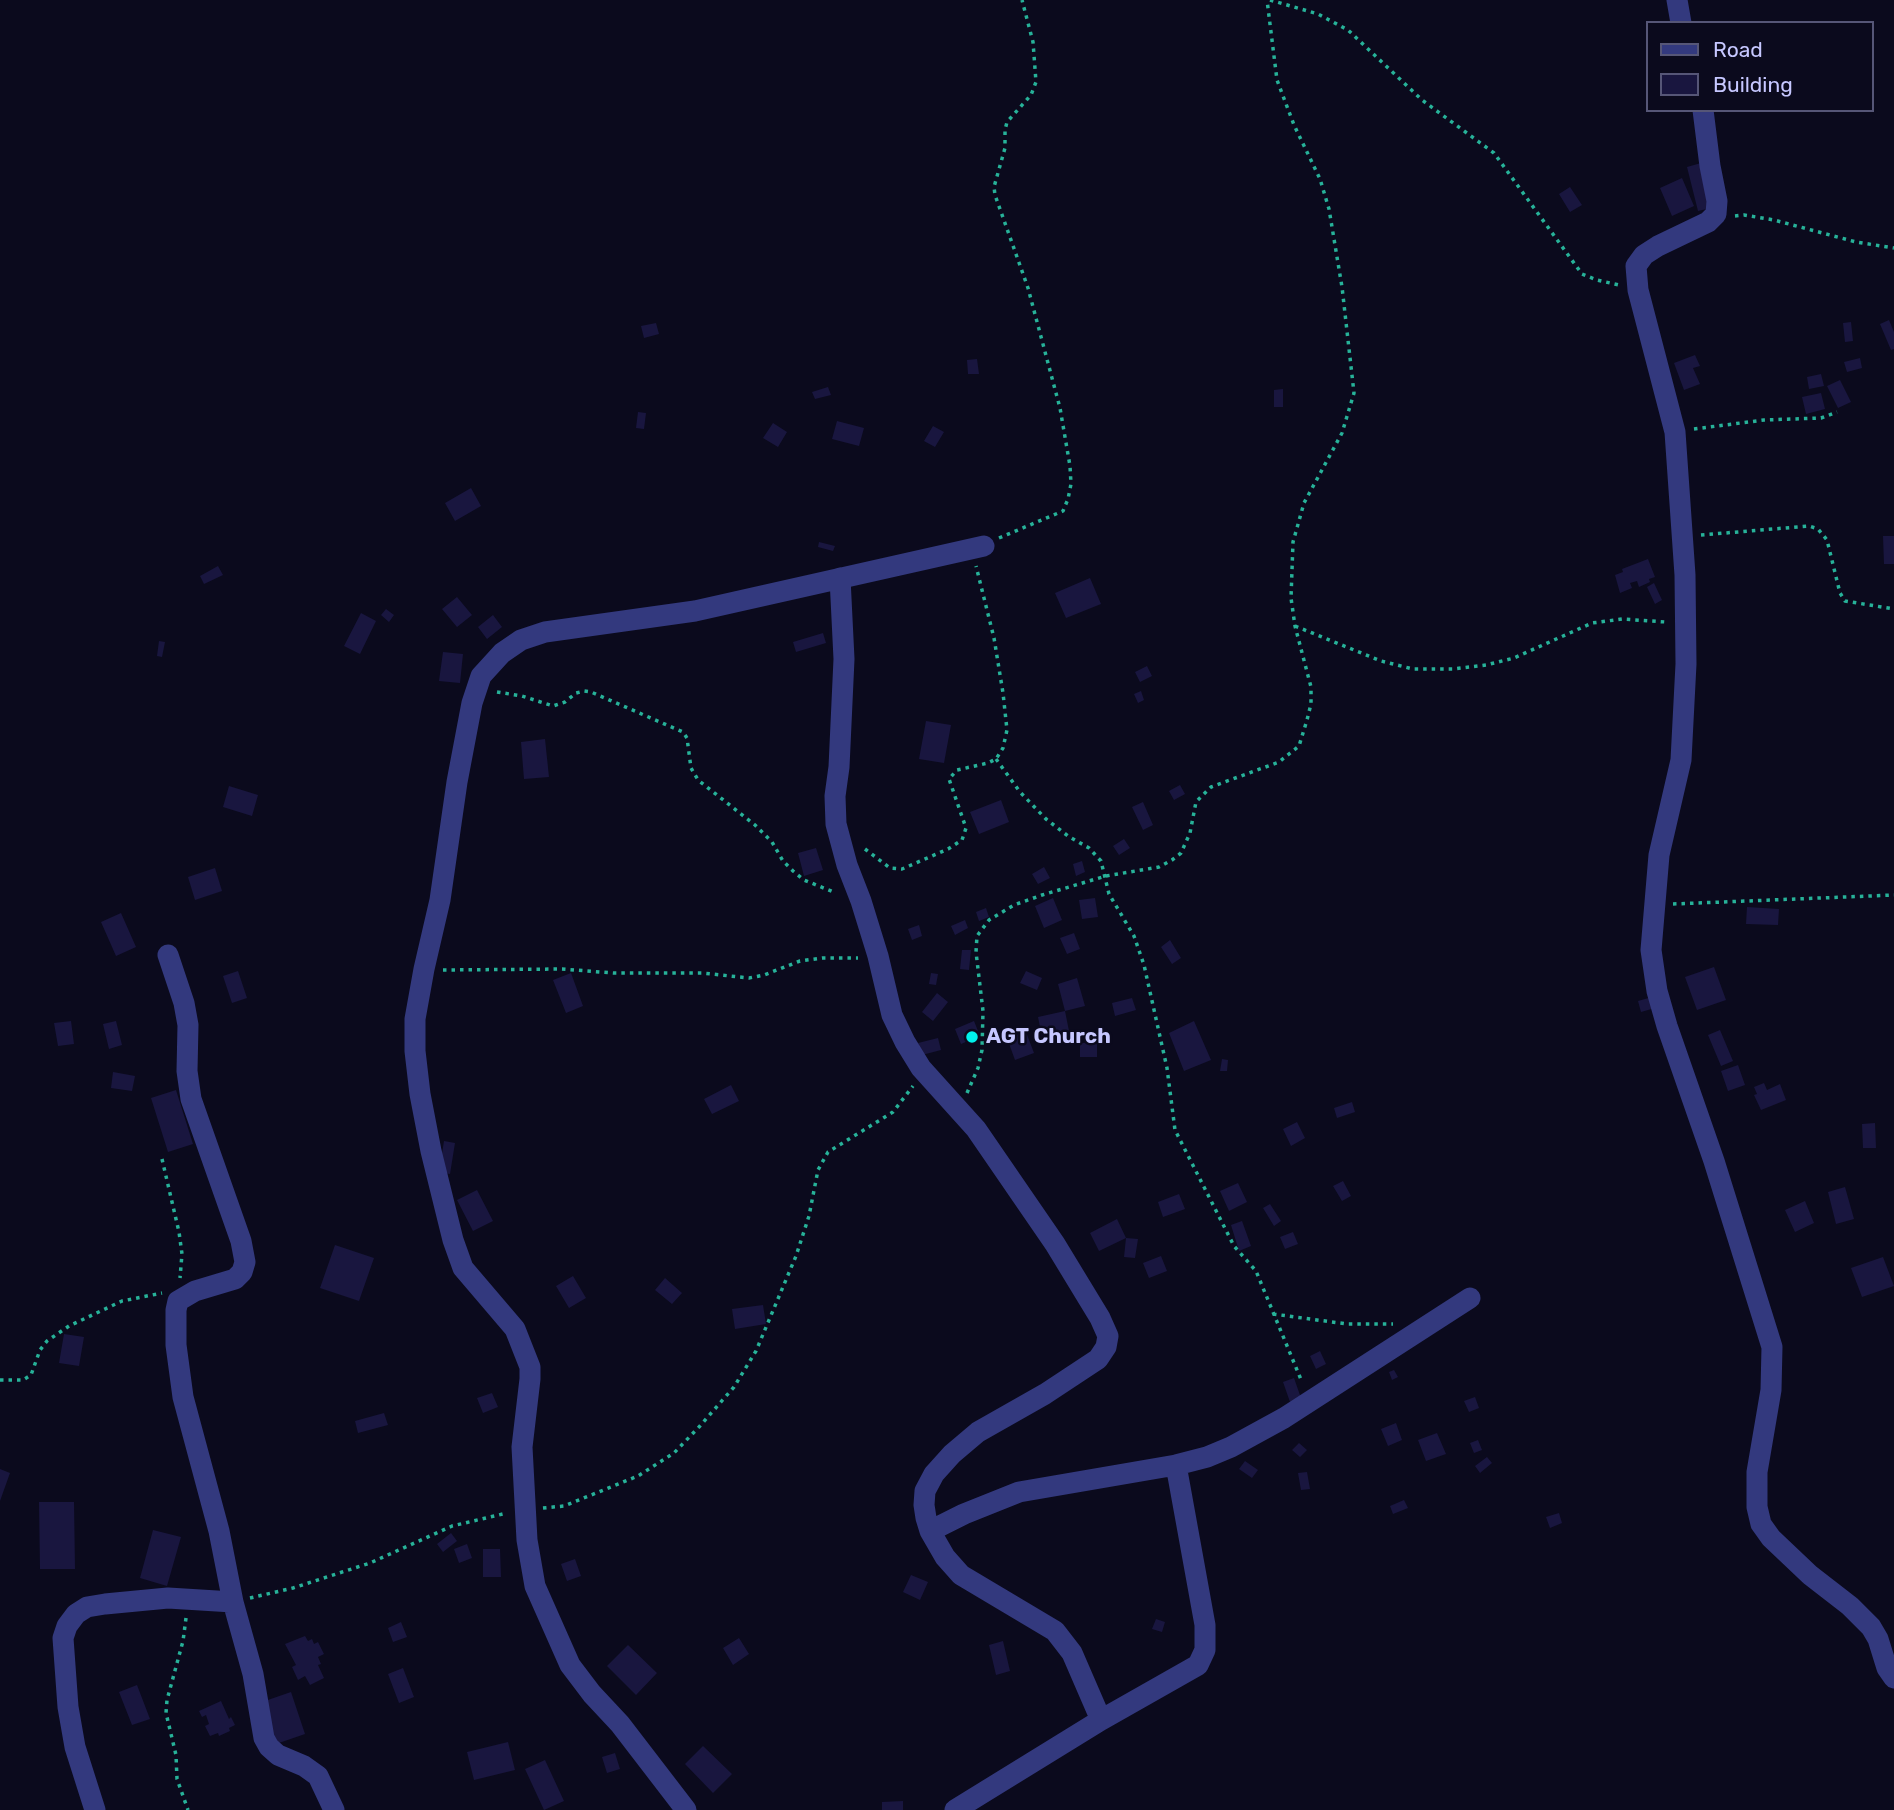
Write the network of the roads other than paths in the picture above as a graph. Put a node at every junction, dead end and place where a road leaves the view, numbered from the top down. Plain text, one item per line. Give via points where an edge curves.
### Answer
1 (1676, 0) edge
2 (1681, 21) edge
3 (1703, 112) edge
4 (984, 546) road end
5 (840, 578) junction
6 (169, 955) dead end
7 (1470, 1298) dead end
8 (1177, 1465) junction
9 (930, 1531) junction
10 (233, 1602) junction
11 (1894, 1678) edge
12 (1101, 1720) junction
13 (95, 1810) edge
14 (334, 1810) edge
15 (686, 1810) edge
16 (955, 1810) edge

1 - 2 street
3 - 11 street via 1716,214 1644,255 1636,267 1675,432 1686,624 1681,760 1659,855 1651,950 1657,991 1772,1347 1771,1390 1757,1472 1761,1524 1810,1575 1871,1627
4 - 5 street
5 - 9 street via 844,659 835,812 892,1015 921,1068 961,1109 1055,1244 1108,1336 1098,1359 978,1432 952,1454 925,1491
5 - 15 street via 695,611 545,632 502,653 481,676 477,690 415,1019 420,1094 442,1198 463,1268 515,1329 530,1367 522,1447 535,1586 570,1665
6 - 10 street via 188,1025 191,1099 245,1262 235,1279 178,1296 176,1345 183,1397
7 - 8 street via 1231,1447
8 - 9 street via 1019,1492
8 - 12 street via 1205,1625 1205,1650 1198,1665 1185,1675
9 - 12 street via 961,1575 1055,1631 1072,1653
10 - 13 street via 167,1598 87,1607 67,1626 63,1639 68,1707 75,1748
10 - 14 street via 264,1738 278,1755 318,1776
12 - 16 street

